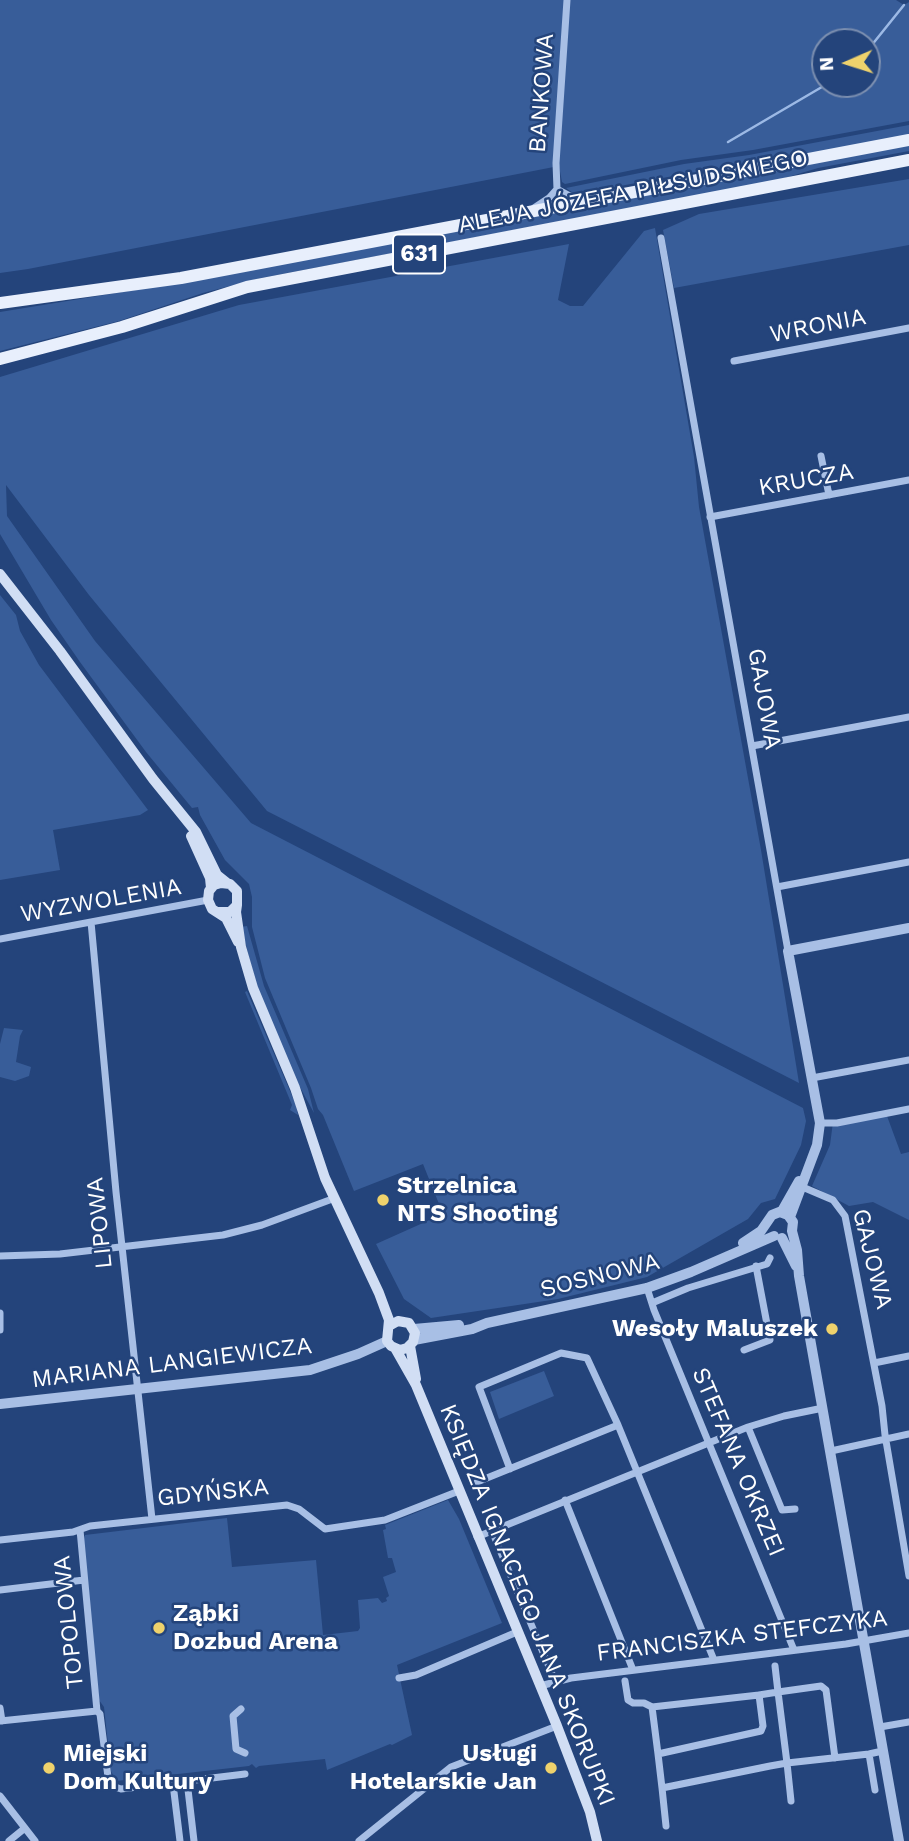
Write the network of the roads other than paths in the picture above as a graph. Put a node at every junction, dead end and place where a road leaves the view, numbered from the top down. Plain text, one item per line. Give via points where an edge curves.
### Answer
1 (567, 0) edge
2 (909, 140) edge
3 (909, 160) edge
4 (557, 189) junction
5 (588, 201) junction
6 (528, 212) junction
7 (661, 238) dead end
8 (0, 303) edge
9 (909, 328) edge
10 (0, 359) edge
11 (734, 361) dead end
12 (821, 456) dead end
13 (909, 480) edge
14 (829, 495) junction
15 (710, 517) junction
16 (0, 567) edge
17 (3, 578) edge
18 (909, 717) edge
19 (752, 746) junction
20 (183, 818) junction
21 (909, 862) edge
22 (226, 883) junction
23 (777, 887) junction
24 (211, 888) junction
25 (208, 900) junction
26 (237, 905) junction
27 (218, 912) junction
28 (91, 922) junction
29 (909, 928) edge
30 (0, 939) edge
31 (241, 947) junction
32 (788, 951) junction
33 (909, 1060) edge
34 (813, 1078) junction
35 (909, 1109) edge
36 (820, 1123) junction
37 (799, 1186) junction
38 (335, 1198) junction
39 (780, 1212) junction
40 (790, 1217) junction
41 (768, 1223) junction
42 (792, 1231) junction
43 (778, 1237) junction
44 (122, 1246) junction
45 (0, 1255) edge
46 (770, 1258) dead end
47 (719, 1259) junction
48 (756, 1266) junction
49 (799, 1276) junction
50 (647, 1288) junction
51 (379, 1293) junction
52 (652, 1303) junction
53 (0, 1313) edge
54 (404, 1321) junction
55 (389, 1326) junction
56 (0, 1330) edge
57 (413, 1338) junction
58 (391, 1345) junction
59 (744, 1350) dead end
60 (909, 1356) edge
61 (874, 1363) junction
62 (416, 1385) junction
63 (138, 1389) junction
64 (0, 1404) edge
65 (823, 1408) junction
66 (618, 1425) junction
67 (748, 1427) junction
68 (909, 1434) edge
69 (886, 1439) junction
70 (709, 1442) junction
71 (831, 1451) junction
72 (510, 1469) junction
73 (637, 1471) junction
74 (477, 1482) dead end
75 (459, 1491) junction
76 (565, 1500) junction
77 (795, 1509) dead end
78 (152, 1519) junction
79 (80, 1530) junction
80 (492, 1531) junction
81 (477, 1537) junction
82 (0, 1540) edge
83 (909, 1576) edge
84 (84, 1580) junction
85 (0, 1590) edge
86 (517, 1632) junction
87 (909, 1633) edge
88 (865, 1641) junction
89 (794, 1650) junction
90 (714, 1660) junction
91 (775, 1666) dead end
92 (634, 1670) junction
93 (398, 1678) dead end
94 (555, 1681) junction
95 (625, 1681) dead end
96 (540, 1686) junction
97 (778, 1692) junction
98 (760, 1695) junction
99 (652, 1707) junction
100 (0, 1708) edge
101 (241, 1709) dead end
102 (97, 1711) junction
103 (1, 1721) edge
104 (909, 1723) edge
105 (557, 1726) junction
106 (880, 1727) junction
107 (878, 1752) dead end
108 (245, 1754) dead end
109 (657, 1754) junction
110 (869, 1754) junction
111 (835, 1758) junction
112 (787, 1763) junction
113 (245, 1774) dead end
114 (187, 1781) junction
115 (173, 1784) junction
116 (662, 1788) junction
117 (874, 1790) dead end
118 (0, 1796) edge
119 (791, 1801) dead end
120 (895, 1823) junction
121 (666, 1826) dead end
122 (25, 1828) junction
123 (9, 1841) edge
124 (35, 1841) edge
125 (180, 1841) edge
126 (194, 1841) edge
127 (359, 1841) edge
128 (597, 1841) edge
129 (891, 1841) edge
130 (899, 1841) edge

1 - 4 street, BANKOWA
2 - 5 main road, ALEJA JÓZEFA PIŁSUDSKIEGO / 631
3 - 10 main road, ALEJA JÓZEFA PIŁSUDSKIEGO / 631 via 247,287
4 - 5 street, BANKOWA
4 - 6 street, BANKOWA
5 - 6 main road, ALEJA JÓZEFA PIŁSUDSKIEGO / 631
6 - 8 main road, ALEJA JÓZEFA PIŁSUDSKIEGO / 631 via 181,278
7 - 15 street, GAJOWA
9 - 11 street, WRONIA
12 - 14 street
13 - 14 street, KRUCZA
14 - 15 street, KRUCZA
15 - 19 street, GAJOWA
16 - 17 main road
17 - 20 main road
18 - 19 street
19 - 23 street, GAJOWA
20 - 22 main road
20 - 24 main road
21 - 23 street
22 - 24 main road
22 - 26 main road via 237,891
23 - 32 street, GAJOWA
24 - 25 main road
25 - 27 main road
25 - 28 street, WYZWOLENIA
26 - 27 main road via 230,912
26 - 31 main road
27 - 31 main road
28 - 30 street, WYZWOLENIA
28 - 44 street, LIPOWA
29 - 32 street
31 - 38 main road via 256,995 310,1116
32 - 34 street, GAJOWA
33 - 34 street
34 - 36 street, GAJOWA
35 - 36 street
36 - 37 street, GAJOWA via 817,1144
37 - 39 street, GAJOWA
37 - 40 street, GAJOWA
37 - 61 street, GAJOWA via 833,1200 845,1216
38 - 44 street via 240,1231
38 - 51 main road
39 - 40 street
39 - 41 street
40 - 42 street
41 - 43 street via 769,1232
41 - 47 street, SOSNOWA
42 - 43 street
42 - 49 street
43 - 47 street, SOSNOWA
43 - 49 street
44 - 45 street
44 - 63 street, LIPOWA
46 - 48 street, SOSNOWA via 767,1264
47 - 50 street, SOSNOWA
48 - 52 street, SOSNOWA
48 - 59 street via 770,1340
49 - 65 street
50 - 52 street, STEFANA OKRZEI
50 - 57 street, SOSNOWA via 472,1329
51 - 54 main road
51 - 55 main road
52 - 70 street, STEFANA OKRZEI
53 - 56 street
54 - 55 main road
54 - 57 main road
55 - 58 main road via 386,1332
57 - 58 main road via 403,1350
57 - 62 main road, KSIĘDZA IGNACEGO JANA SKORUPKI
58 - 62 main road, KSIĘDZA IGNACEGO JANA SKORUPKI
58 - 63 street, MARIANA LANGIEWICZA via 310,1370
60 - 61 street
61 - 69 street, GAJOWA
62 - 75 main road, KSIĘDZA IGNACEGO JANA SKORUPKI
63 - 64 street, MARIANA LANGIEWICZA
63 - 78 street, LIPOWA
65 - 67 street
65 - 71 street
66 - 72 street
66 - 72 street via 590,1361 561,1353 479,1387
66 - 73 street
67 - 70 street
67 - 77 street via 782,1510
68 - 69 street
69 - 71 street
69 - 83 street, GAJOWA
70 - 73 street
70 - 89 street, STEFANA OKRZEI
71 - 88 street
72 - 74 street
73 - 76 street
73 - 90 street
75 - 78 street, GDYŃSKA via 385,1520 325,1529 287,1505
75 - 81 main road, KSIĘDZA IGNACEGO JANA SKORUPKI
76 - 80 street
76 - 92 street
78 - 79 street, GDYŃSKA
79 - 82 street, GDYŃSKA
79 - 84 street, TOPOLOWA
80 - 81 street
80 - 94 street, KSIĘDZA IGNACEGO JANA SKORUPKI
81 - 86 main road, KSIĘDZA IGNACEGO JANA SKORUPKI
84 - 85 street
84 - 102 street, TOPOLOWA
86 - 93 street via 413,1676
86 - 96 main road, KSIĘDZA IGNACEGO JANA SKORUPKI
87 - 88 street, FRANCISZKA STEFCZYKA
88 - 89 street, FRANCISZKA STEFCZYKA
88 - 106 street
89 - 90 street, FRANCISZKA STEFCZYKA
90 - 92 street, FRANCISZKA STEFCZYKA
91 - 97 street
92 - 94 street, FRANCISZKA STEFCZYKA
94 - 96 street, FRANCISZKA STEFCZYKA
95 - 99 street via 628,1700
96 - 105 main road, KSIĘDZA IGNACEGO JANA SKORUPKI
97 - 98 street
97 - 111 street via 821,1686 826,1690
97 - 112 street
98 - 99 street
98 - 109 street via 763,1726 759,1732
99 - 109 street
100 - 103 street
101 - 108 street via 233,1716 236,1749
102 - 103 street
102 - 115 street, TOPOLOWA via 112,1786
104 - 106 street
105 - 127 street via 451,1767
105 - 128 main road, KSIĘDZA IGNACEGO JANA SKORUPKI
106 - 120 street
107 - 110 street
109 - 116 street
110 - 111 street
110 - 117 street
111 - 112 street
112 - 116 street
112 - 119 street
113 - 114 street
114 - 115 street
114 - 126 street
115 - 125 street
116 - 121 street
118 - 122 street
120 - 129 street
120 - 130 street
122 - 123 street
122 - 124 street

